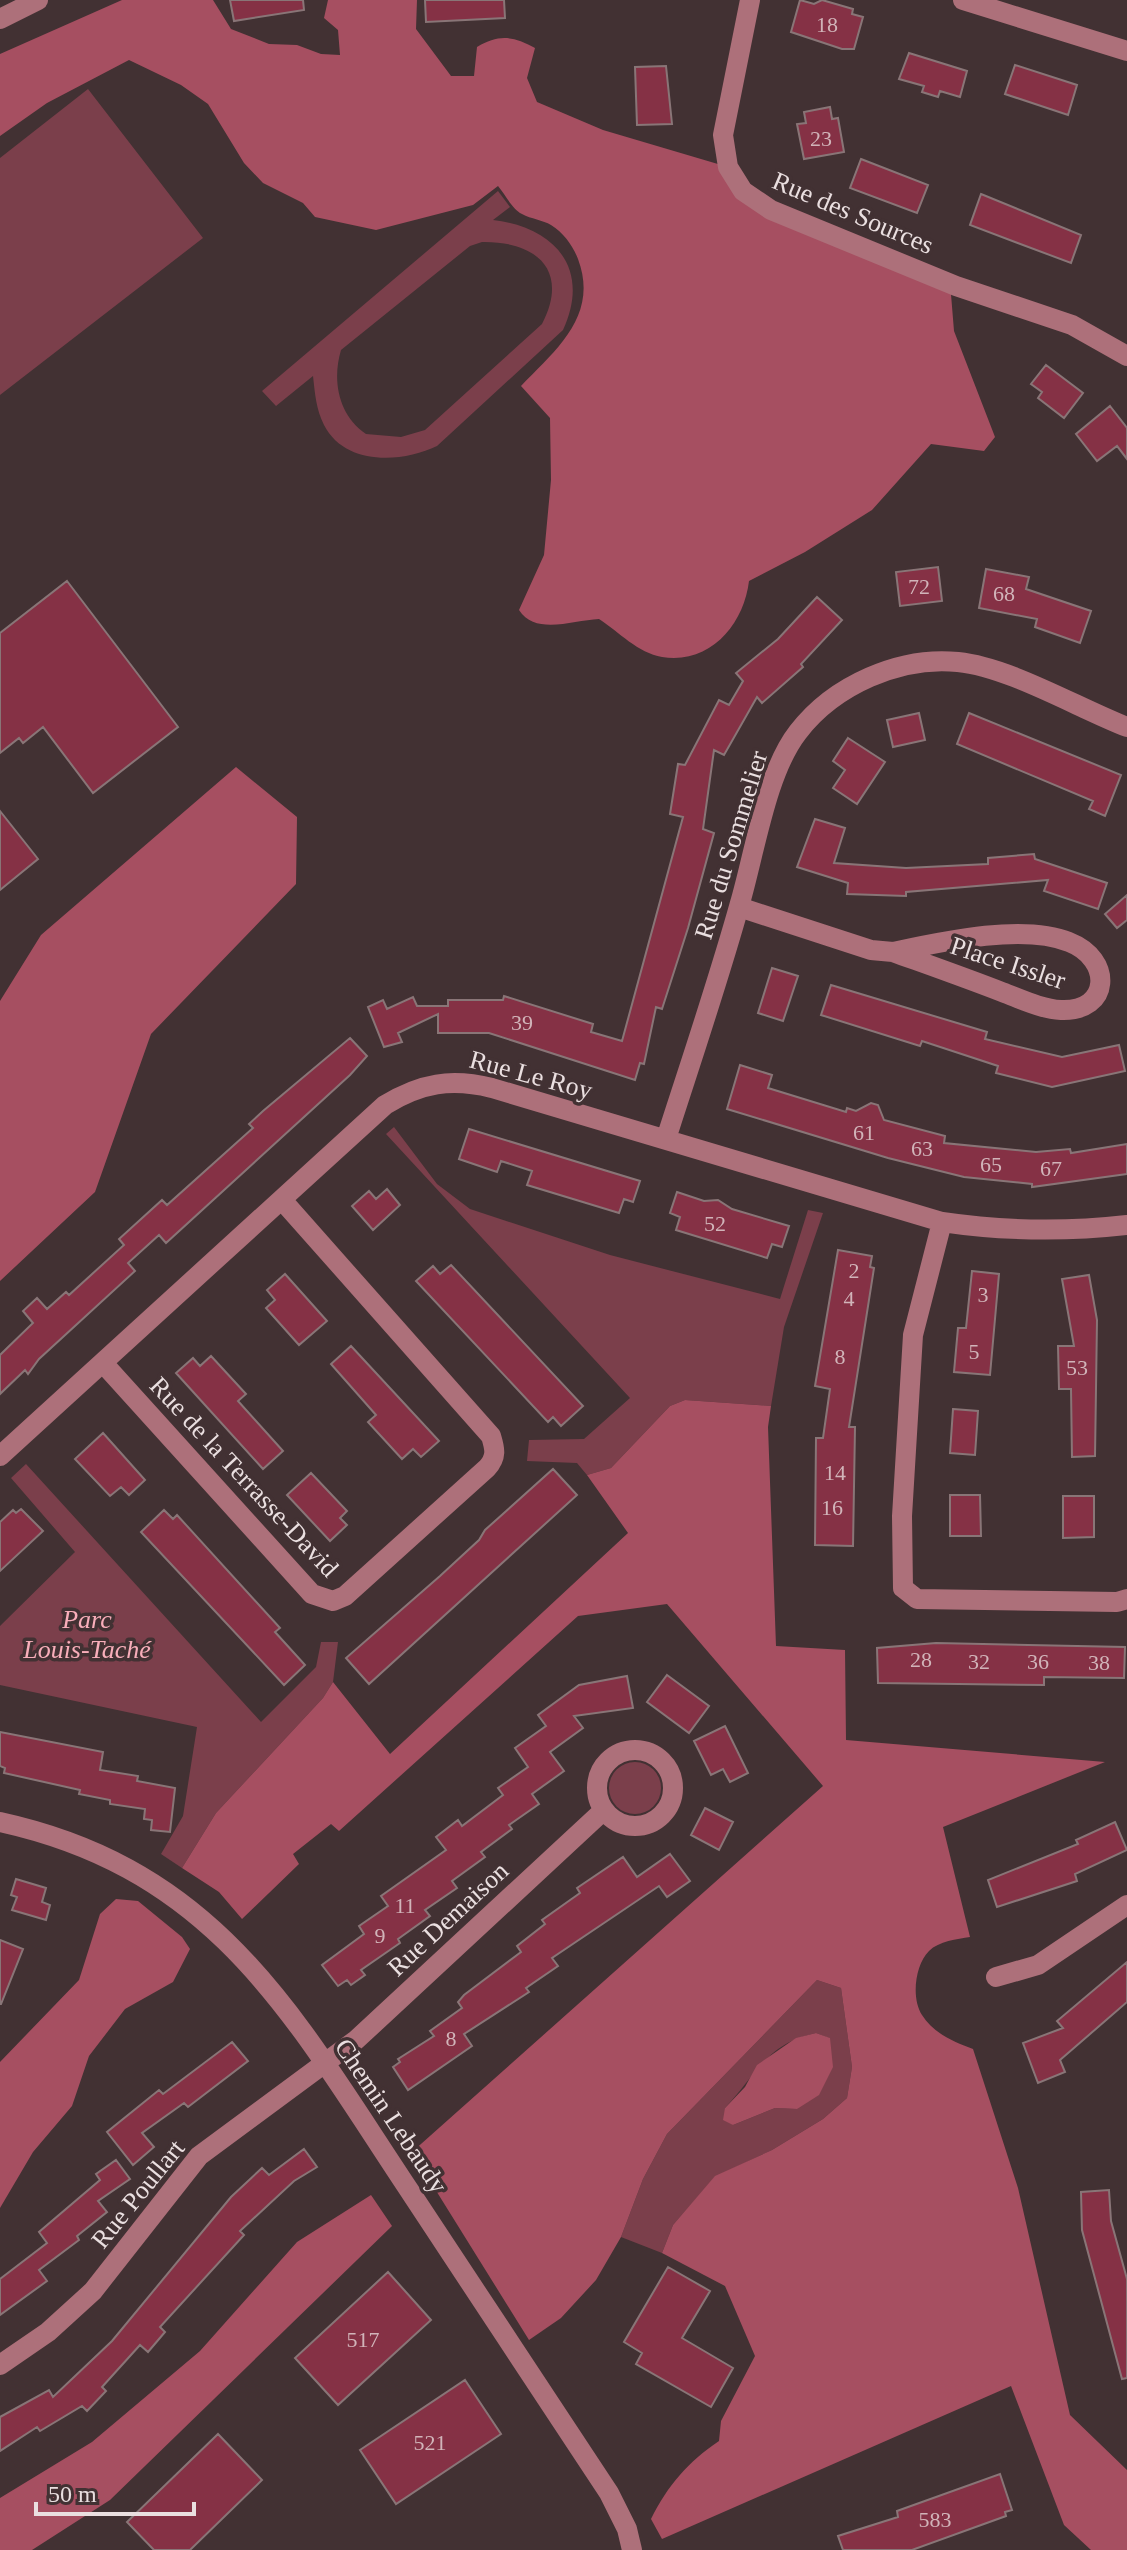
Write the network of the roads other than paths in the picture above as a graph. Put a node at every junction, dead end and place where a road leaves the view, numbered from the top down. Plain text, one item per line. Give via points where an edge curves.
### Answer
1 (38, 0) edge
2 (750, 0) edge
3 (963, 0) edge
4 (0, 19) edge
5 (1127, 51) edge
6 (1127, 356) edge
7 (1127, 727) edge
8 (739, 907) junction
9 (893, 952) junction
10 (666, 1139) junction
11 (282, 1200) junction
12 (942, 1222) junction
13 (1127, 1225) edge
14 (103, 1363) junction
15 (0, 1456) edge
16 (1127, 1599) edge
17 (604, 1810) dead end
18 (0, 1822) edge
19 (1127, 1905) edge
20 (996, 1977) dead end
21 (324, 2062) junction
22 (0, 2365) edge
23 (632, 2550) edge

1 - 4 street
2 - 6 street, Rue des Sources via 723,135 728,167 743,191 771,210 956,286 1072,325
3 - 5 street
7 - 8 street, Rue du Sommelier via 984,667 940,661 882,672 837,696 792,742 774,782
8 - 9 street, Place Issler via 871,950
8 - 10 street, Rue du Sommelier
9 - 9 street, Place Issler via 1050,1009 1079,1008 1089,1002 1101,979 1089,952 1043,936 944,942
10 - 11 street, Rue Le Roy via 468,1082 435,1083 385,1105
10 - 12 street, Rue Le Roy
11 - 14 street, Rue Le Roy
11 - 14 street, Rue de la Terrasse-David via 491,1436 495,1449 487,1468 345,1596 322,1600
12 - 13 street, Rue Le Roy via 1001,1229
12 - 16 street via 913,1335 903,1588 917,1599
14 - 15 street, Rue Le Roy
17 - 21 street, Rue Demaison via 356,2040
18 - 21 street, Chemin Lebaudy via 85,1848 181,1903 261,1977
19 - 20 street via 1038,1965
21 - 22 street, Rue Poullart via 199,2156 93,2291 48,2332
21 - 23 street, Chemin Lebaudy via 609,2493

